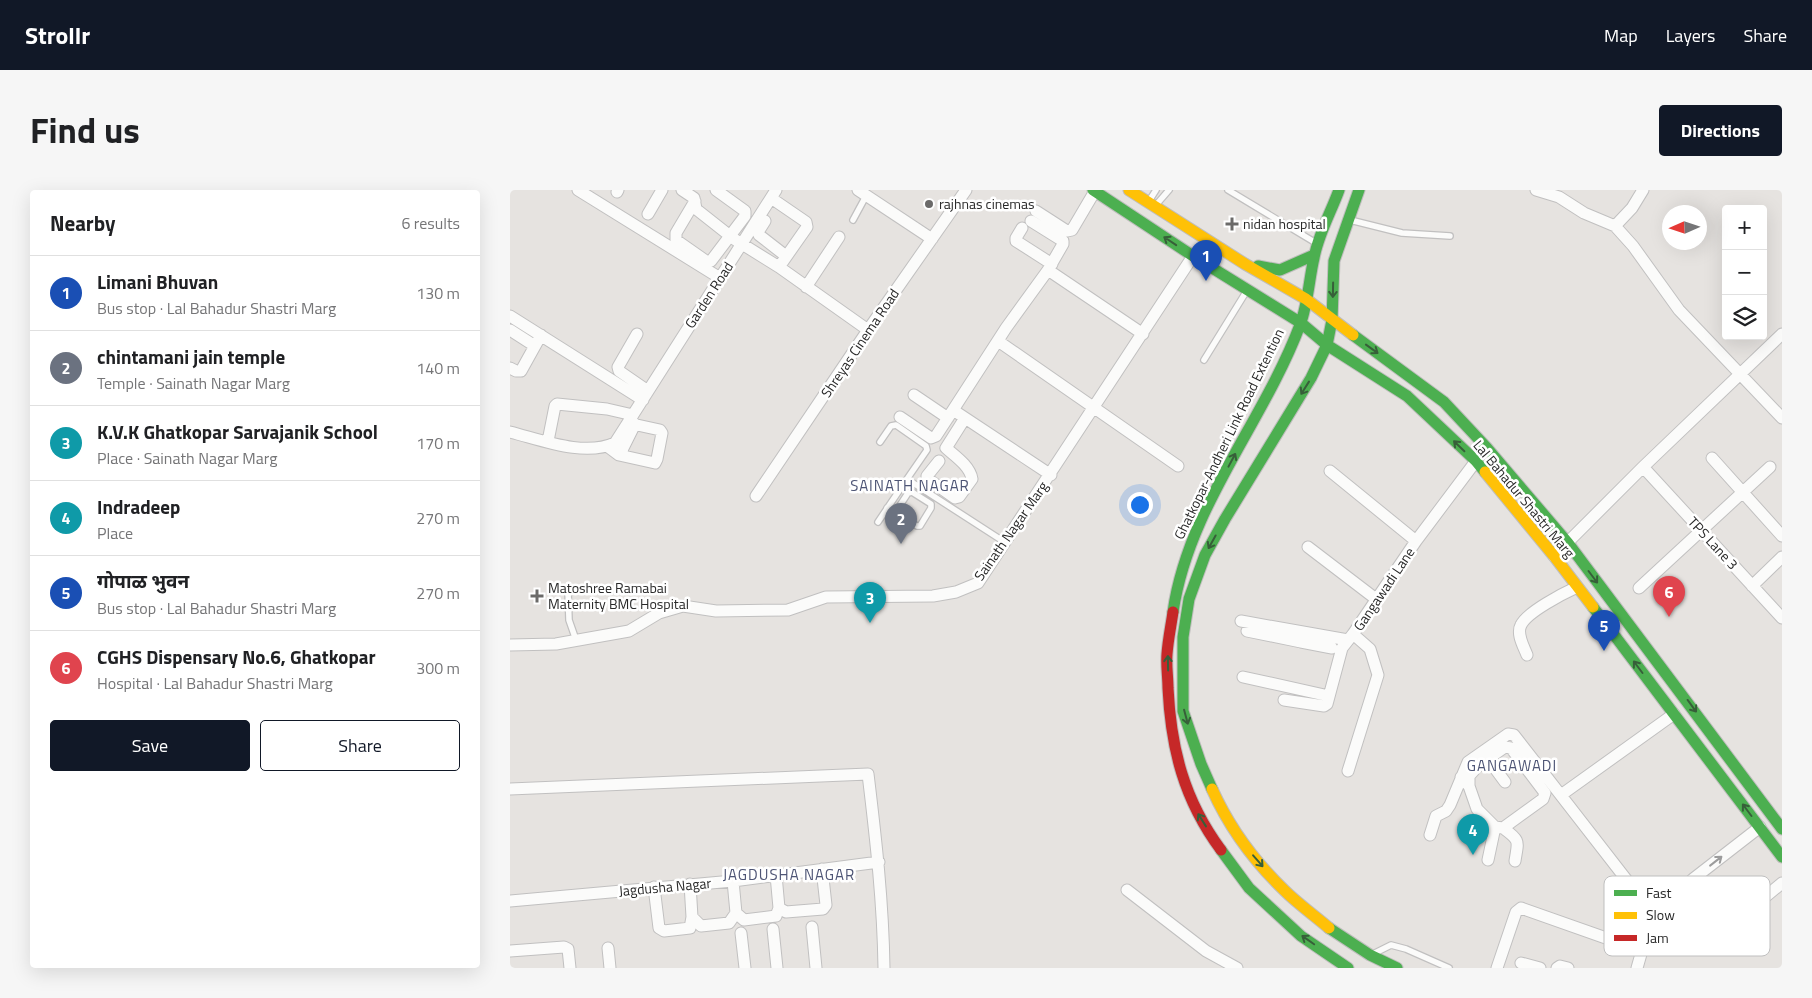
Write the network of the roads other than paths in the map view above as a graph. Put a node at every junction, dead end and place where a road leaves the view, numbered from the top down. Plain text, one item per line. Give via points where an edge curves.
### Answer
1 (578, 190) edge
2 (662, 190) edge
3 (682, 190) edge
4 (716, 190) edge
5 (966, 190) edge
6 (1129, 190) edge
7 (1156, 190) edge
8 (1169, 190) edge
9 (1228, 190) edge
10 (1339, 190) edge
11 (1359, 190) edge
12 (1536, 190) edge
13 (1643, 190) edge
14 (1094, 191) edge
15 (862, 193) edge
16 (775, 197) edge
17 (695, 201) junction
18 (1151, 205) junction
19 (648, 214) dead end
20 (853, 220) dead end
21 (1030, 220) junction
22 (1327, 221) junction
23 (1347, 224) junction
24 (1615, 226) junction
25 (731, 236) junction
26 (1450, 236) dead end
27 (839, 237) dead end
28 (932, 239) junction
29 (742, 244) junction
30 (1316, 250) junction
31 (786, 256) junction
32 (1193, 256) junction
33 (1245, 264) junction
34 (779, 267) junction
35 (1050, 267) junction
36 (720, 278) junction
37 (806, 287) junction
38 (1247, 290) junction
39 (1306, 299) junction
40 (510, 316) edge
41 (1332, 320) junction
42 (1301, 323) junction
43 (510, 330) edge
44 (868, 330) junction
45 (637, 334) dead end
46 (1143, 334) junction
47 (1782, 334) edge
48 (541, 336) junction
49 (998, 341) junction
50 (1327, 345) junction
51 (535, 346) junction
52 (1204, 360) dead end
53 (510, 368) edge
54 (1741, 374) junction
55 (646, 395) junction
56 (914, 395) dead end
57 (1094, 408) junction
58 (950, 414) junction
59 (900, 417) dead end
60 (966, 418) junction
61 (1782, 418) edge
62 (632, 421) junction
63 (510, 432) edge
64 (548, 441) junction
65 (880, 442) dead end
66 (607, 446) junction
67 (1487, 448) junction
68 (621, 455) junction
69 (1712, 458) dead end
70 (939, 461) dead end
71 (1476, 462) junction
72 (1178, 466) dead end
73 (1770, 467) dead end
74 (1643, 468) junction
75 (1330, 471) dead end
76 (1051, 474) junction
77 (907, 478) junction
78 (1744, 492) junction
79 (756, 496) dead end
80 (887, 508) junction
81 (1206, 509) junction
82 (895, 513) junction
83 (1224, 519) junction
84 (878, 522) dead end
85 (1702, 530) junction
86 (1782, 536) edge
87 (1416, 541) junction
88 (1006, 543) junction
89 (1568, 543) junction
90 (1308, 547) dead end
91 (1554, 556) junction
92 (1782, 557) edge
93 (1752, 586) junction
94 (1577, 587) junction
95 (1639, 588) dead end
96 (568, 591) dead end
97 (1376, 599) junction
98 (1782, 618) edge
99 (1241, 621) dead end
100 (1302, 637) junction
101 (1350, 637) junction
102 (576, 640) junction
103 (510, 645) edge
104 (1332, 648) dead end
105 (1527, 656) dead end
106 (1243, 677) dead end
107 (1329, 696) junction
108 (1284, 700) dead end
109 (1674, 714) junction
110 (1510, 735) junction
111 (1508, 747) junction
112 (1488, 759) junction
113 (1348, 772) dead end
114 (1461, 777) junction
115 (1505, 782) dead end
116 (1470, 786) junction
117 (510, 789) edge
118 (1561, 795) junction
119 (1499, 828) junction
120 (1760, 828) junction
121 (1782, 829) edge
122 (1430, 835) dead end
123 (1782, 857) edge
124 (1488, 860) dead end
125 (1515, 861) dead end
126 (879, 862) junction
127 (822, 870) junction
128 (776, 875) junction
129 (1624, 876) edge
130 (1697, 876) edge
131 (733, 881) junction
132 (1782, 883) edge
133 (690, 884) junction
134 (654, 887) junction
135 (1127, 890) dead end
136 (1770, 893) edge
137 (510, 901) edge
138 (779, 908) junction
139 (736, 913) junction
140 (692, 917) junction
141 (812, 927) dead end
142 (773, 929) dead end
143 (741, 933) dead end
144 (1604, 937) edge
145 (608, 948) dead end
146 (510, 951) edge
147 (1370, 955) junction
148 (1521, 963) dead end
149 (570, 968) edge
150 (610, 968) edge
151 (745, 968) edge
152 (778, 968) edge
153 (816, 968) edge
154 (884, 968) edge
155 (1237, 968) edge
156 (1348, 968) edge
157 (1397, 968) edge
158 (1449, 968) edge
159 (1497, 968) edge
160 (1540, 968) edge
161 (1557, 968) edge
162 (1568, 968) edge

1 - 36 street
2 - 19 street
3 - 17 street
4 - 25 street via 744,211 745,216
5 - 28 street, Shreyas Cinema Road
6 - 18 main road, Lal Bahadur Shastri Marg
7 - 18 lane
8 - 18 lane
9 - 30 lane
10 - 22 main road, Ghatkopar-Andheri Link Road Extention
11 - 23 main road
12 - 24 street via 1559,197 1584,213
13 - 24 street
14 - 21 street via 1072,230
32 -> 14 main road, Lal Bahadur Shastri Marg
15 - 20 lane
15 - 28 street
16 - 29 street, Garden Road
16 - 31 street via 758,232
16 - 31 street via 806,222 807,227
17 - 25 street via 696,210
17 - 25 street via 676,233 676,240 706,261 711,261
18 - 33 main road, Lal Bahadur Shastri Marg
21 - 35 street via 1063,241
21 - 35 street via 1016,241
22 - 23 main road
22 - 30 main road, Ghatkopar-Andheri Link Road Extention
23 - 26 lane via 1402,233
23 -> 41 main road via 1334,261
24 - 54 street via 1680,310
25 - 29 street
27 - 37 street
28 - 44 street, Shreyas Cinema Road
29 - 34 street
29 - 36 street, Garden Road
30 - 33 main road via 1280,270
30 - 39 main road, Ghatkopar-Andheri Link Road Extention
31 - 34 street
32 - 38 main road, Lal Bahadur Shastri Marg
32 - 46 street, Sainath Nagar Marg
33 - 39 main road, Lal Bahadur Shastri Marg
34 - 37 street
35 - 46 street
35 - 49 street
36 - 55 street, Garden Road
37 - 44 street
38 - 42 main road, Lal Bahadur Shastri Marg
38 - 52 lane
39 - 41 main road, Lal Bahadur Shastri Marg
39 - 42 main road, Ghatkopar-Andheri Link Road Extention
40 - 48 street
41 - 50 main road
41 -> 67 main road, Lal Bahadur Shastri Marg via 1444,402
42 - 50 main road, Lal Bahadur Shastri Marg
81 -> 42 main road, Ghatkopar-Andheri Link Road Extention via 1277,377
43 - 51 street
44 - 79 street, Shreyas Cinema Road
45 - 55 street via 618,367
46 - 57 street, Sainath Nagar Marg
47 - 54 street
48 - 51 street
48 - 55 street
49 - 57 street
49 - 58 street
71 -> 50 main road, Lal Bahadur Shastri Marg via 1407,396
50 -> 83 main road via 1311,378
51 - 53 street via 520,371
54 - 61 street
54 - 74 street
55 - 62 street, Garden Road
56 - 58 street
57 - 72 street
57 - 76 street, Sainath Nagar Marg
58 - 59 street via 936,436 931,438
58 - 60 street
60 - 70 street via 946,448 971,474 972,479 959,497 955,498 928,479
60 - 76 street
62 - 64 street via 606,409 557,404
62 - 66 street via 615,443
62 - 68 street
62 - 68 street via 662,433 657,459 655,463
63 - 64 street
64 - 66 street via 576,448
65 - 77 lane via 891,426 896,425 926,446 927,450
66 - 68 street
67 - 71 street, Gangawadi Lane
67 - 89 main road, Lal Bahadur Shastri Marg
69 - 78 street
71 - 87 street, Gangawadi Lane
71 - 91 main road, Lal Bahadur Shastri Marg
73 - 78 street
74 - 85 street, TPS Lane 3
74 - 89 street
75 - 87 street
76 - 88 street, Sainath Nagar Marg
77 - 80 lane
77 - 88 lane
78 - 85 street
78 - 86 street
80 - 82 lane
80 - 84 lane
81 - 83 main road
156 -> 81 main road, Ghatkopar-Andheri Link Road Extention via 1301,936 1249,888 1197,812 1180,772 1170,717 1167,654 1176,591 1186,556
82 - 82 lane via 920,526 931,508 912,492
83 -> 147 main road via 1205,555 1189,599 1183,637 1183,711 1189,730 1219,804 1246,847 1284,890 1330,929
85 - 93 street, TPS Lane 3
85 - 95 street
87 - 97 street, Gangawadi Lane
88 - 102 street, Sainath Nagar Marg via 978,584 956,592 933,596 826,597 788,610 716,611 683,606 659,614 629,631
89 - 91 street
89 -> 121 main road, Lal Bahadur Shastri Marg
90 - 97 street
91 - 94 main road, Lal Bahadur Shastri Marg
92 - 93 street
93 - 98 street, TPS Lane 3
94 - 105 street via 1531,614 1520,625
109 -> 94 main road, Lal Bahadur Shastri Marg
96 - 102 lane via 569,620
97 - 101 street, Gangawadi Lane
99 - 100 street via 1253,629
100 - 101 street
100 - 104 street
101 - 107 street via 1342,648
101 - 113 street, Gangawadi Lane via 1370,649 1378,675
102 - 103 street, Sainath Nagar Marg
106 - 107 street
107 - 108 street via 1324,706
109 - 118 street
120 -> 109 main road, Lal Bahadur Shastri Marg
110 - 111 street
110 - 114 street via 1468,762
110 - 118 street via 1514,735
111 - 112 street
111 - 119 street via 1545,793 1543,799
112 - 115 street
112 - 116 street via 1469,776
114 - 116 street
114 - 122 street via 1450,805 1436,816
116 - 119 street via 1477,809
117 - 126 street via 868,774
118 - 129 street
119 - 124 street
119 - 125 street via 1518,841
120 - 123 main road, Lal Bahadur Shastri Marg
130 -> 120 street
126 - 127 street, Jagdusha Nagar
126 - 154 street
127 - 128 street, Jagdusha Nagar
127 - 138 street via 826,905 823,909 786,912
128 - 131 street, Jagdusha Nagar
128 - 138 street
131 - 133 street, Jagdusha Nagar
131 - 139 street
132 - 136 street
133 - 134 street, Jagdusha Nagar
133 - 140 street
134 - 137 street, Jagdusha Nagar
134 - 140 street via 658,928 664,931 690,928
135 - 155 street via 1206,951
138 - 139 street via 776,916 744,920
139 - 140 street via 729,923 701,926
141 - 153 street
142 - 152 street
143 - 151 street
144 - 159 street via 1521,908 1516,912
145 - 150 street
146 - 149 street via 564,947 568,949
147 - 157 main road
147 - 158 lane via 1391,945
148 - 160 street
161 - 162 street

